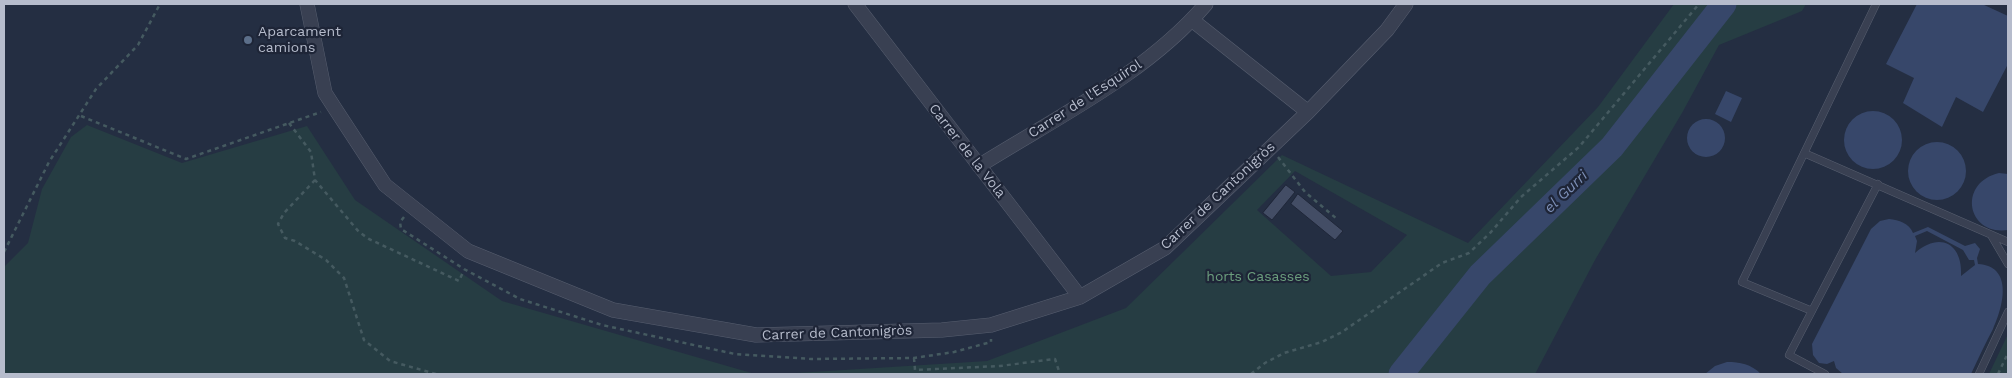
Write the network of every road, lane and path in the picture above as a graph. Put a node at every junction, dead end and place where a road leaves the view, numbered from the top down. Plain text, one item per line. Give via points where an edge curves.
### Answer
1 (160, 4) edge
2 (307, 4) edge
3 (855, 4) edge
4 (1206, 4) edge
5 (1406, 4) edge
6 (1699, 4) edge
7 (1876, 4) edge
8 (1192, 20) junction
9 (334, 107) junction
10 (1308, 112) junction
11 (81, 116) junction
12 (289, 123) junction
13 (1804, 152) junction
14 (979, 166) junction
15 (1285, 166) dead end
16 (315, 180) junction
17 (1878, 184) junction
18 (1337, 219) dead end
19 (1991, 234) junction
20 (2008, 242) edge
21 (4, 252) edge
22 (2008, 264) edge
23 (464, 269) dead end
24 (1080, 297) junction
25 (1812, 311) junction
26 (2008, 312) edge
27 (2008, 353) edge
28 (914, 358) dead end
29 (436, 374) edge
30 (1060, 374) edge
31 (1251, 374) edge
32 (1825, 374) edge
33 (1979, 374) edge
34 (1998, 374) edge

1 - 11 path via 138,45 96,89
2 - 9 street, Carrer de Cantonigròs via 325,93
3 - 14 street, Carrer de la Vola
4 - 8 street, Carrer de l'Esquirol
5 - 10 street, Carrer de Cantonigròs via 1387,30
6 - 31 path via 1579,147 1521,197 1469,253 1442,263 1342,332 1322,342 1284,353
7 - 13 lane
8 - 10 street
8 - 14 street, Carrer de l'Esquirol via 1134,70
9 - 12 path
9 - 24 street, Carrer de Cantonigròs via 385,185 468,251 613,310 766,335 942,330 991,325
10 - 24 street, Carrer de Cantonigròs via 1165,248
11 - 12 path via 186,159
11 - 21 path via 49,162
12 - 16 path via 311,152
13 - 17 lane
13 - 25 lane via 1742,282
14 - 24 street, Carrer de la Vola
15 - 18 path via 1305,192
16 - 23 path via 359,232 369,239 459,281
16 - 29 path via 278,224 284,238 326,260 344,278 364,340 390,361
17 - 19 lane
17 - 25 lane
19 - 20 lane
19 - 22 lane
25 - 32 lane via 1789,356
26 - 33 lane
27 - 34 path
28 - 30 path via 915,370 1000,366 1055,359

